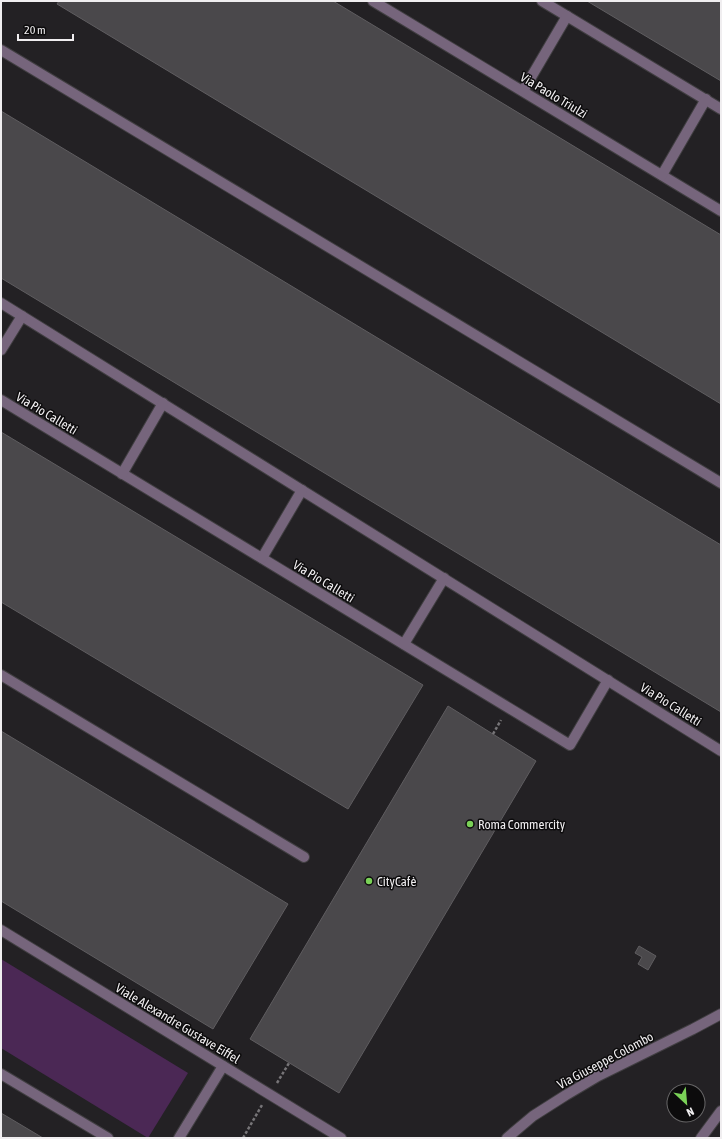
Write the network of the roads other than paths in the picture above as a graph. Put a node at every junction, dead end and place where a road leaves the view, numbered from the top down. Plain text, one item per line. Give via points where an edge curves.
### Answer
1 (542, 1) edge
2 (377, 2) edge
3 (567, 16) junction
4 (1, 50) edge
5 (523, 91) junction
6 (706, 99) junction
7 (721, 109) edge
8 (662, 175) junction
9 (721, 211) edge
10 (1, 303) edge
11 (22, 316) junction
12 (1, 350) edge
13 (1, 400) edge
14 (163, 403) junction
15 (122, 474) junction
16 (721, 483) edge
17 (302, 490) junction
18 (262, 558) junction
19 (444, 578) junction
20 (404, 644) junction
21 (1, 675) edge
22 (608, 680) junction
23 (721, 751) edge
24 (304, 857) dead end
25 (1, 930) edge
26 (721, 1014) edge
27 (223, 1066) junction
28 (1, 1074) edge
29 (721, 1111) edge
30 (108, 1138) edge
31 (179, 1138) edge
32 (341, 1138) edge
33 (507, 1138) edge
34 (701, 1138) edge

1 - 3 street
2 - 5 street, Via Paolo Triulzi
3 - 5 street
3 - 6 street
4 - 16 street
5 - 8 street, Via Paolo Triulzi
6 - 7 street
6 - 8 street
8 - 9 street, Via Paolo Triulzi
10 - 11 street, Via Pio Calletti
11 - 12 street
11 - 14 street, Via Pio Calletti
13 - 15 street, Via Pio Calletti
14 - 15 street
14 - 17 street, Via Pio Calletti
15 - 18 street, Via Pio Calletti
17 - 18 street
17 - 19 street, Via Pio Calletti
18 - 20 street, Via Pio Calletti
19 - 20 street
19 - 22 street, Via Pio Calletti
20 - 22 street, Via Pio Calletti via 570,745
21 - 24 street
22 - 23 street, Via Pio Calletti
25 - 27 street, Viale Alexandre Gustave Eiffel
26 - 33 street, Via Giuseppe Colombo via 566,1094 533,1116
27 - 31 street
27 - 32 street, Viale Alexandre Gustave Eiffel
28 - 30 street
29 - 34 street

